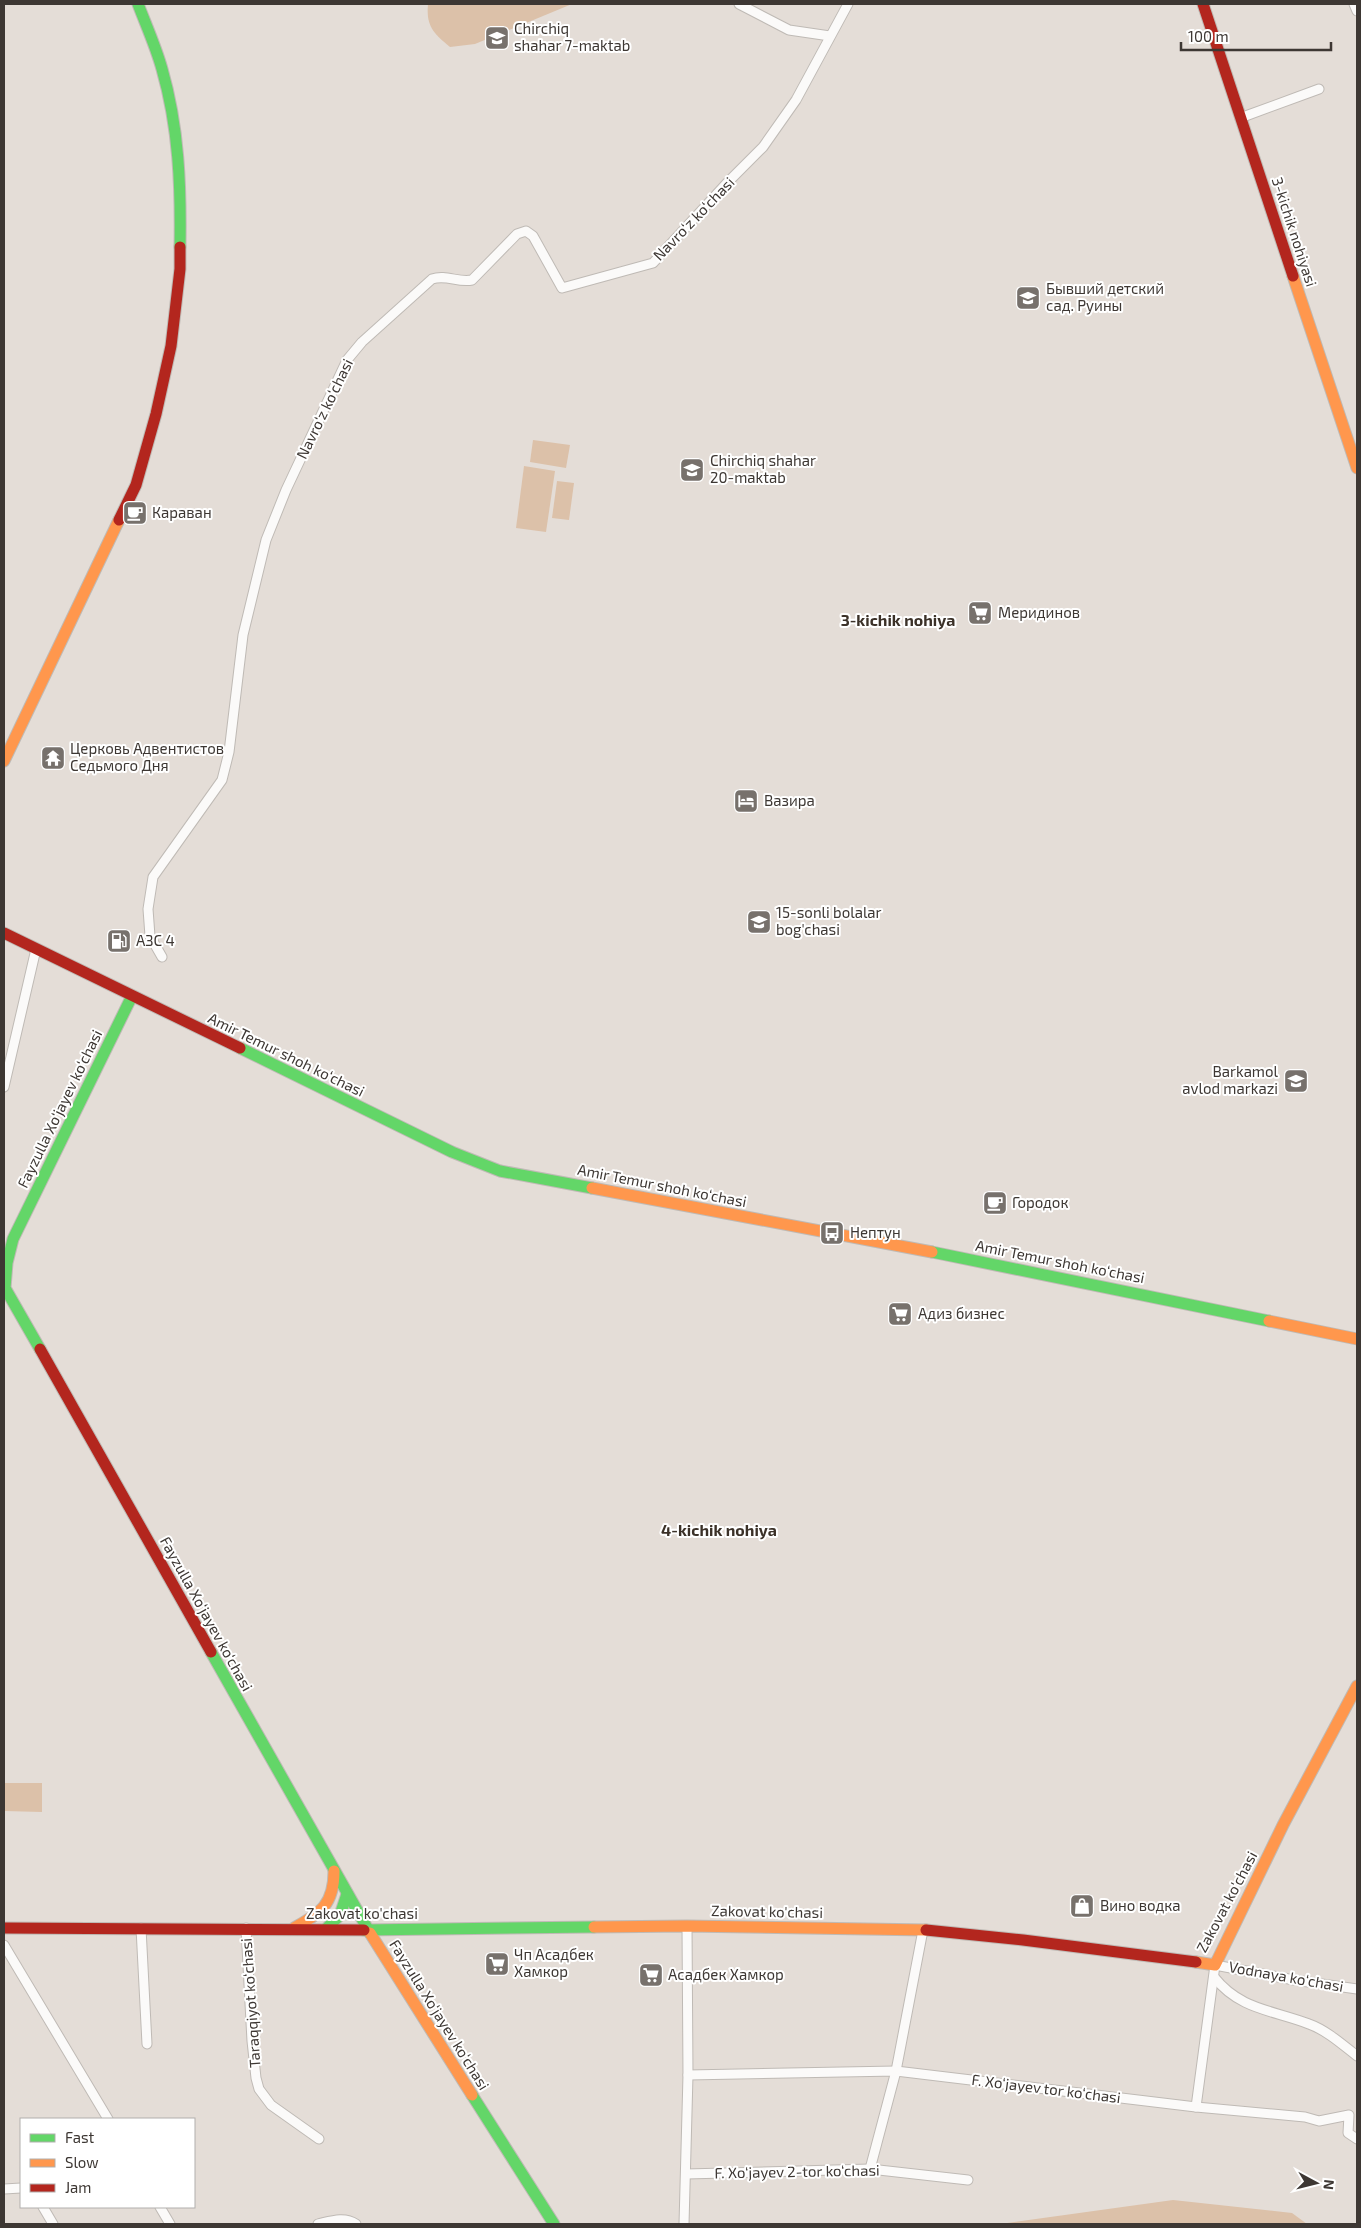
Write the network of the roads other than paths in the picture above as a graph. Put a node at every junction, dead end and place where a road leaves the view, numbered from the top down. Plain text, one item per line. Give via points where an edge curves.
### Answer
1 (138, 4) edge
2 (739, 4) edge
3 (848, 4) edge
4 (1203, 4) edge
5 (1354, 4) edge
6 (1357, 11) edge
7 (830, 36) junction
8 (1319, 89) dead end
9 (1240, 118) junction
10 (1357, 468) edge
11 (4, 760) edge
12 (4, 933) edge
13 (36, 949) junction
14 (162, 957) dead end
15 (132, 996) junction
16 (4, 1087) edge
17 (5, 1289) edge
18 (1357, 1339) edge
19 (1357, 1686) edge
20 (334, 1871) junction
21 (347, 1894) junction
22 (687, 1926) junction
23 (4, 1928) edge
24 (141, 1928) junction
25 (246, 1928) junction
26 (292, 1929) junction
27 (326, 1929) junction
28 (368, 1930) junction
29 (923, 1930) junction
30 (4, 1945) edge
31 (1214, 1965) junction
32 (1214, 1977) junction
33 (1357, 1989) edge
34 (147, 2044) dead end
35 (1357, 2056) edge
36 (896, 2071) junction
37 (688, 2075) junction
38 (1196, 2107) junction
39 (107, 2118) edge
40 (319, 2139) dead end
41 (1357, 2139) edge
42 (870, 2169) junction
43 (686, 2174) junction
44 (968, 2180) dead end
45 (20, 2188) edge
46 (4, 2189) edge
47 (44, 2208) edge
48 (161, 2208) edge
49 (169, 2222) edge
50 (53, 2224) edge
51 (159, 2224) edge
52 (318, 2224) edge
53 (356, 2224) edge
54 (554, 2224) edge
55 (684, 2224) edge

1 - 11 main road via 162,67 178,145 180,269 170,346 156,414 136,485
2 - 7 street via 789,30
3 - 7 street, Navro‘z ko‘chasi
4 - 9 main road, 3-kichik nohiyasi
5 - 6 street
7 - 14 street, Navro‘z ko‘chasi via 796,100 763,147 654,263 562,288 533,236 526,231 517,234 472,280 465,282 440,276 432,280 362,342 347,360 266,540 243,635 230,752 222,780 153,877 148,910 150,936
8 - 9 street
9 - 10 main road, 3-kichik nohiyasi
12 - 13 main road, Amir Temur shoh ko‘chasi
13 - 15 main road, Amir Temur shoh ko‘chasi
13 - 16 street
15 - 17 main road, Fayzulla Xo‘jayev ko‘chasi via 14,1239 7,1263
15 - 18 main road, Amir Temur shoh ko‘chasi via 452,1152 500,1171 930,1252
17 - 20 main road, Fayzulla Xo‘jayev ko‘chasi
19 - 31 main road, Zakovat ko'chasi
20 - 21 main road, Fayzulla Xo‘jayev ko‘chasi
20 - 26 main road via 333,1893 327,1907
21 - 27 main road via 340,1915
21 - 28 main road, Fayzulla Xo‘jayev ko‘chasi
22 - 28 main road, Zakovat ko'chasi
22 - 29 main road, Zakovat ko'chasi
22 - 37 street
23 - 24 main road, Zakovat ko'chasi
24 - 25 main road, Zakovat ko'chasi
24 - 34 street
25 - 26 main road, Zakovat ko'chasi
25 - 40 street, Taraqqiyot ko‘chasi via 252,2041 259,2089 271,2106
26 - 27 main road, Zakovat ko'chasi
27 - 28 main road, Zakovat ko'chasi
28 - 54 main road, Fayzulla Xo‘jayev ko‘chasi
29 - 31 main road, Zakovat ko'chasi
29 - 36 street
30 - 39 street
31 - 32 street
31 - 33 street, Vodnaya ko‘chasi
32 - 35 street via 1238,2000 1311,2024
32 - 38 street
36 - 37 street, F. Xo‘jayev tor ko‘chasi
36 - 38 street, F. Xo‘jayev tor ko‘chasi
36 - 42 street
37 - 43 street
38 - 41 street, F. Xo‘jayev tor ko‘chasi via 1319,2120 1349,2115 1348,2133
42 - 43 street, F. Xo‘jayev 2-tor ko‘chasi
42 - 44 street, F. Xo‘jayev 2-tor ko‘chasi
43 - 55 street
45 - 46 street
47 - 50 street
48 - 49 street
49 - 51 street
52 - 53 street via 346,2219

